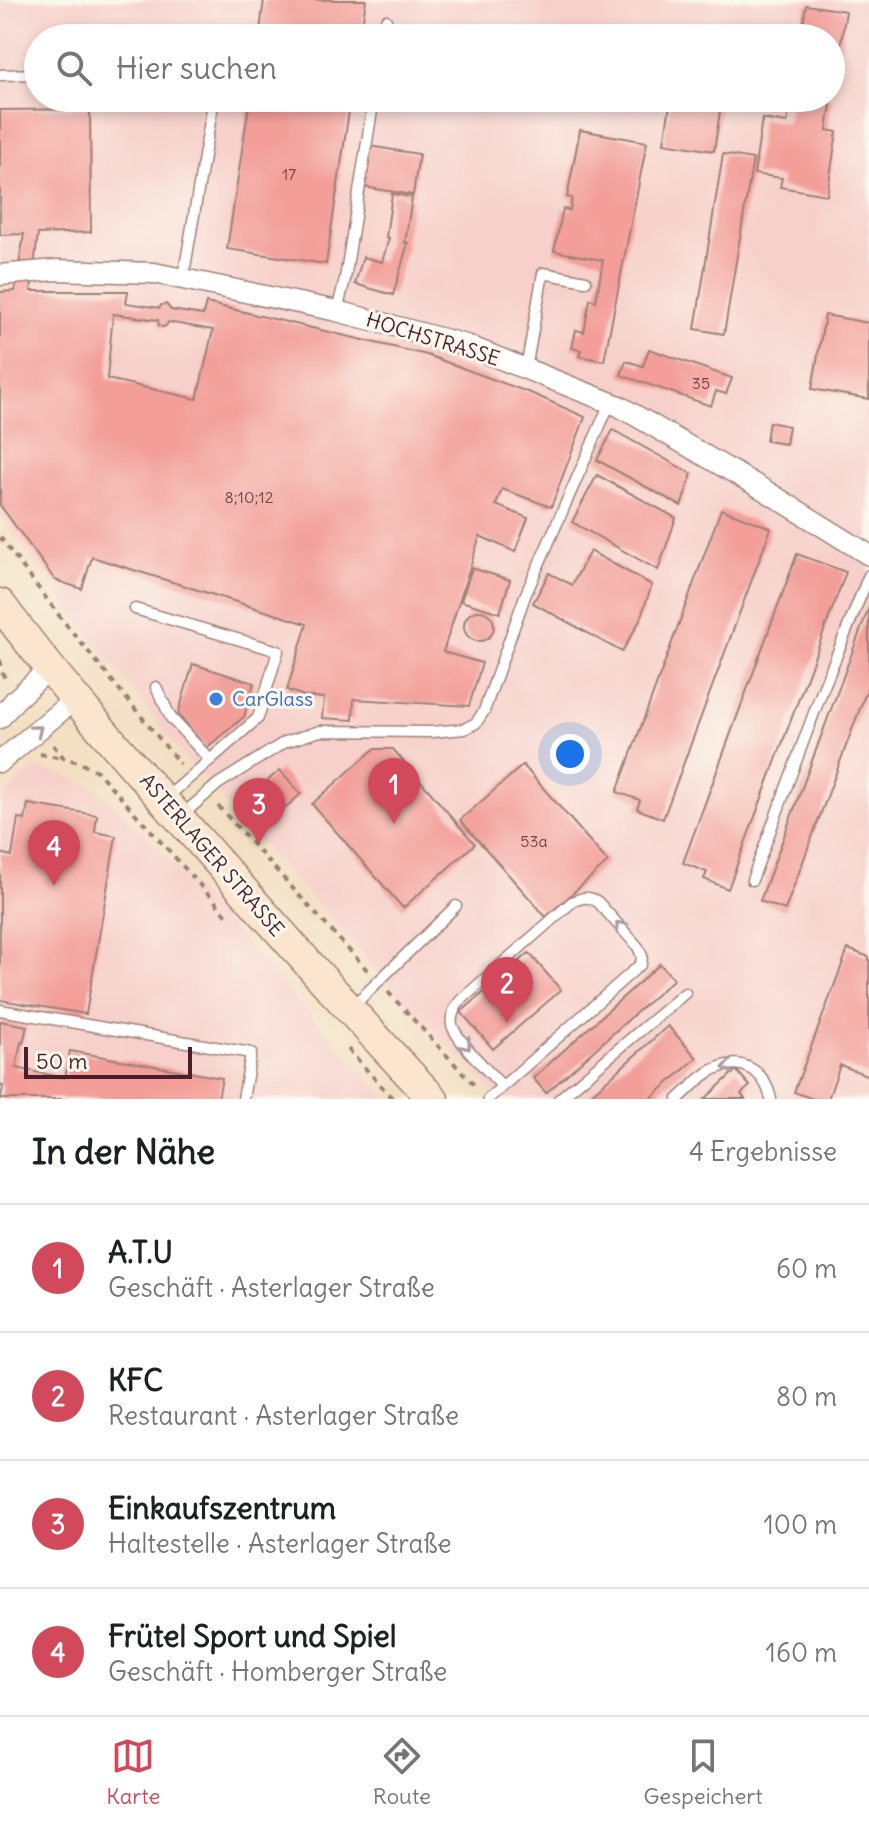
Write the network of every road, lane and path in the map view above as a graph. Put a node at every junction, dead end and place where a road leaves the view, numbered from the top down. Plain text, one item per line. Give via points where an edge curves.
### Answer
1 (386, 20) dead end
2 (386, 24) edge
3 (24, 74) edge
4 (0, 75) edge
5 (212, 112) edge
6 (372, 112) edge
7 (0, 275) edge
8 (183, 279) junction
9 (586, 281) dead end
10 (337, 311) junction
11 (526, 369) junction
12 (610, 403) junction
13 (0, 537) edge
14 (869, 555) edge
15 (869, 575) edge
16 (0, 604) edge
17 (135, 609) dead end
18 (0, 660) edge
19 (50, 668) junction
20 (156, 687) dead end
21 (75, 699) junction
22 (15, 700) junction
23 (0, 718) edge
24 (39, 729) junction
25 (210, 760) junction
26 (0, 762) edge
27 (191, 777) junction
28 (206, 794) junction
29 (172, 809) junction
30 (752, 880) dead end
31 (456, 906) dead end
32 (236, 925) dead end
33 (378, 982) junction
34 (685, 993) dead end
35 (0, 1010) edge
36 (349, 1010) junction
37 (344, 1045) dead end
38 (502, 1086) junction
39 (477, 1088) dead end
40 (243, 1099) edge
41 (393, 1099) edge
42 (433, 1099) edge
43 (488, 1099) edge
44 (559, 1099) edge
45 (678, 1099) edge
46 (771, 1099) edge

1 - 2 lane
3 - 4 lane
5 - 8 lane
6 - 10 lane
7 - 8 street, HOCHSTRASSE via 70,271
8 - 10 street, HOCHSTRASSE
9 - 11 lane via 543,273
10 - 11 street, HOCHSTRASSE via 466,345
11 - 12 street, HOCHSTRASSE
12 - 14 street, HOCHSTRASSE
12 - 28 lane via 476,723 432,732 320,731 285,742
13 - 27 path
15 - 30 lane
16 - 19 main road, ASTERLAGER STRASSE
17 - 25 lane via 278,651 258,718
18 - 22 path
19 - 21 main road, ASTERLAGER STRASSE
19 - 22 street
20 - 25 lane via 171,718
21 - 24 street
21 - 29 main road, ASTERLAGER STRASSE
22 - 23 street
26 -> 24 street
24 - 32 path via 64,758 97,771
25 - 27 lane
27 - 29 lane
28 - 29 lane
28 - 33 path
29 - 36 main road, ASTERLAGER STRASSE
31 - 33 lane
33 - 36 lane
33 - 39 path
34 - 44 lane
35 - 40 lane via 251,1053
36 - 42 main road, ASTERLAGER STRASSE
37 - 41 path
38 -> 38 lane via 641,964 638,947 592,898 572,902 455,1008 452,1027
38 - 43 lane
46 -> 45 lane via 760,1076 740,1064 711,1070

